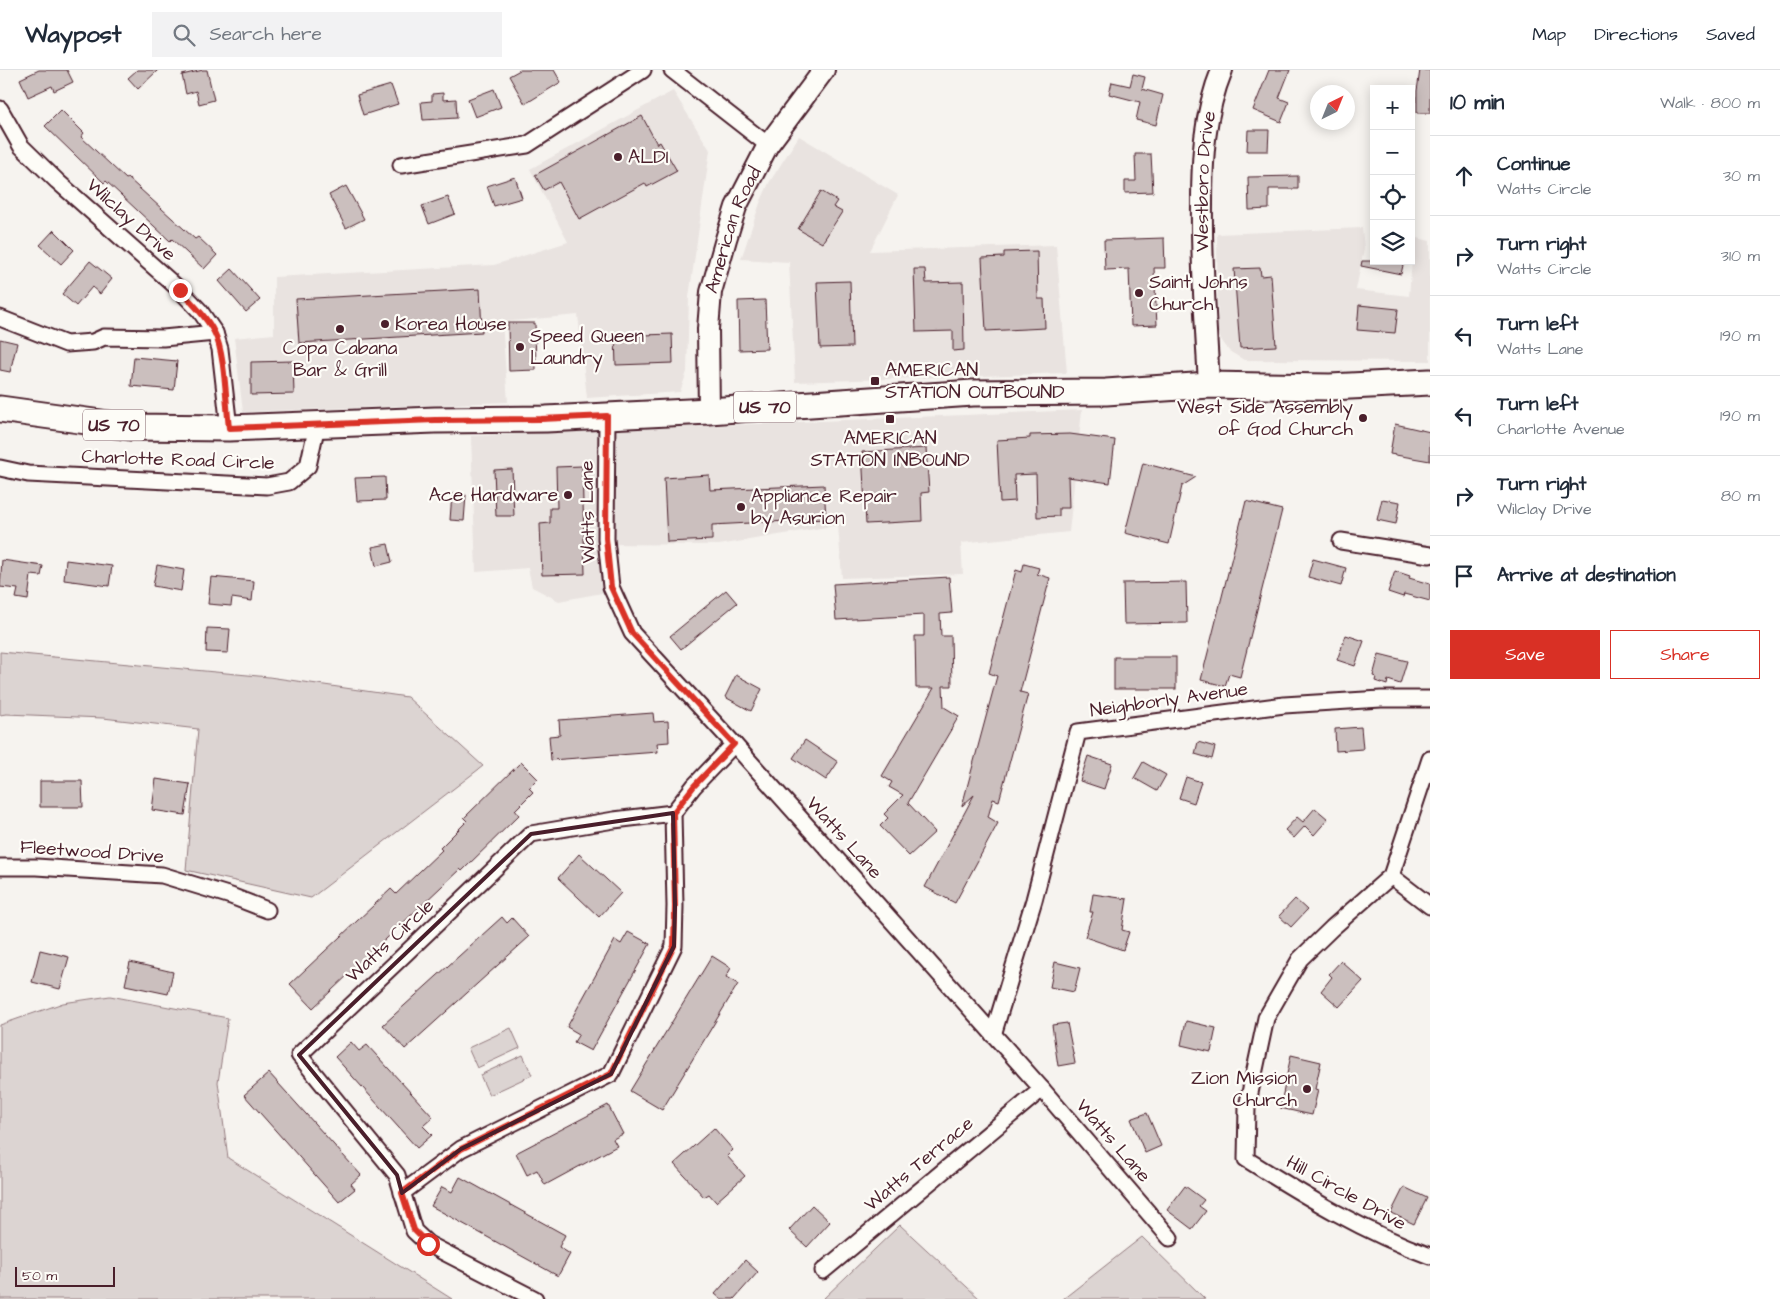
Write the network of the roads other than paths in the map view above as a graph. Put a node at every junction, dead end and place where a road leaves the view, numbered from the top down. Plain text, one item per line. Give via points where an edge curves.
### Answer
1 (643, 70) edge
2 (672, 70) edge
3 (824, 70) edge
4 (1222, 70) edge
5 (0, 109) edge
6 (768, 145) junction
7 (401, 165) dead end
8 (0, 318) edge
9 (215, 333) junction
10 (1430, 382) edge
11 (1209, 385) junction
12 (0, 408) edge
13 (709, 411) junction
14 (607, 416) junction
15 (317, 425) junction
16 (229, 428) junction
17 (0, 468) edge
18 (1341, 541) dead end
19 (1430, 555) edge
20 (1430, 699) edge
21 (734, 744) junction
22 (1430, 759) edge
23 (673, 813) junction
24 (0, 867) edge
25 (1390, 876) junction
26 (1430, 906) edge
27 (267, 910) dead end
28 (993, 1034) junction
29 (1042, 1089) junction
30 (402, 1193) junction
31 (1170, 1238) dead end
32 (1430, 1256) edge
33 (823, 1271) dead end
34 (535, 1299) edge

1 - 7 street via 527,145
2 - 6 street
3 - 6 street, American Road
4 - 11 street, Westboro Drive via 1207,120 1202,159 1202,256
5 - 9 street, Wilclay Drive via 21,146 180,290
6 - 13 street, American Road via 736,207 711,292
8 - 9 street via 66,344 93,342 104,337 164,338
9 - 16 street, Wilclay Drive via 220,349
10 - 11 main road, US 70 via 1330,387
11 - 13 main road, US 70 via 1106,392 960,394
12 - 16 main road, US 70 via 130,427
13 - 14 main road, US 70
14 - 15 main road, US 70
14 - 21 street, Watts Lane via 606,538 611,587 632,633
15 - 16 main road, US 70
15 - 17 street, Charlotte Road Circle via 308,466 289,482 266,486 28,474
18 - 19 street
20 - 28 street, Neighborly Avenue via 1284,705 1078,732 1034,900
21 - 23 street
21 - 28 street, Watts Lane
22 - 25 street
23 - 30 street via 674,946 611,1074 461,1149
23 - 30 street, Watts Circle via 532,834 299,1055 397,1174
24 - 27 street, Fleetwood Drive via 162,875
25 - 26 street
25 - 32 street, Hill Circle Drive via 1300,960 1266,1018 1247,1106 1246,1159 1321,1206 1397,1244
28 - 29 street, Watts Lane
29 - 31 street, Watts Lane
29 - 33 street, Watts Terrace
30 - 34 street, Watts Circle via 414,1230 428,1244

